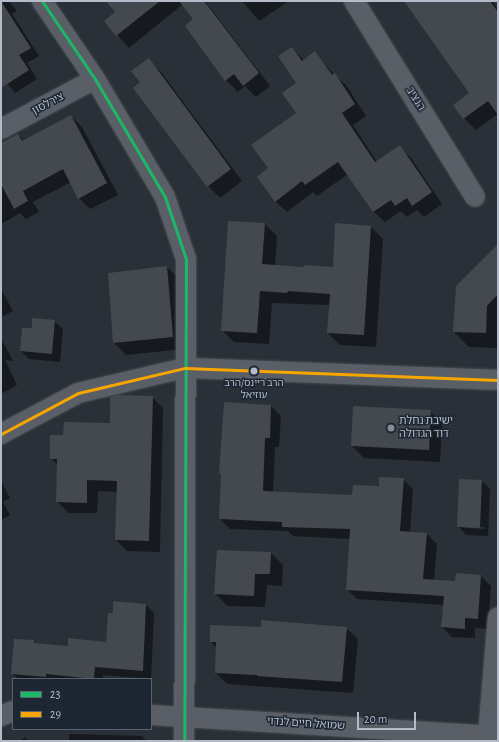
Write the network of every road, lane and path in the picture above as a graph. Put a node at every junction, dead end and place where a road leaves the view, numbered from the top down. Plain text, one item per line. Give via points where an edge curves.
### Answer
1 (42, 1) edge
2 (354, 1) edge
3 (95, 79) junction
4 (1, 129) edge
5 (475, 197) dead end
6 (185, 368) junction
7 (498, 380) edge
8 (1, 434) edge
9 (498, 617) edge
10 (12, 711) edge
11 (152, 715) edge
12 (1, 716) edge
13 (185, 716) junction
14 (493, 735) edge
15 (184, 741) edge

1 - 3 street
2 - 5 street, הנציב
3 - 4 street, צירלסון
3 - 6 street via 165,197 186,259
6 - 7 street
6 - 8 street via 78,393
6 - 13 street
9 - 14 street
10 - 12 street
11 - 13 street, שמואל חיים לנדוי
13 - 14 street, שמואל חיים לנדוי
13 - 15 street

